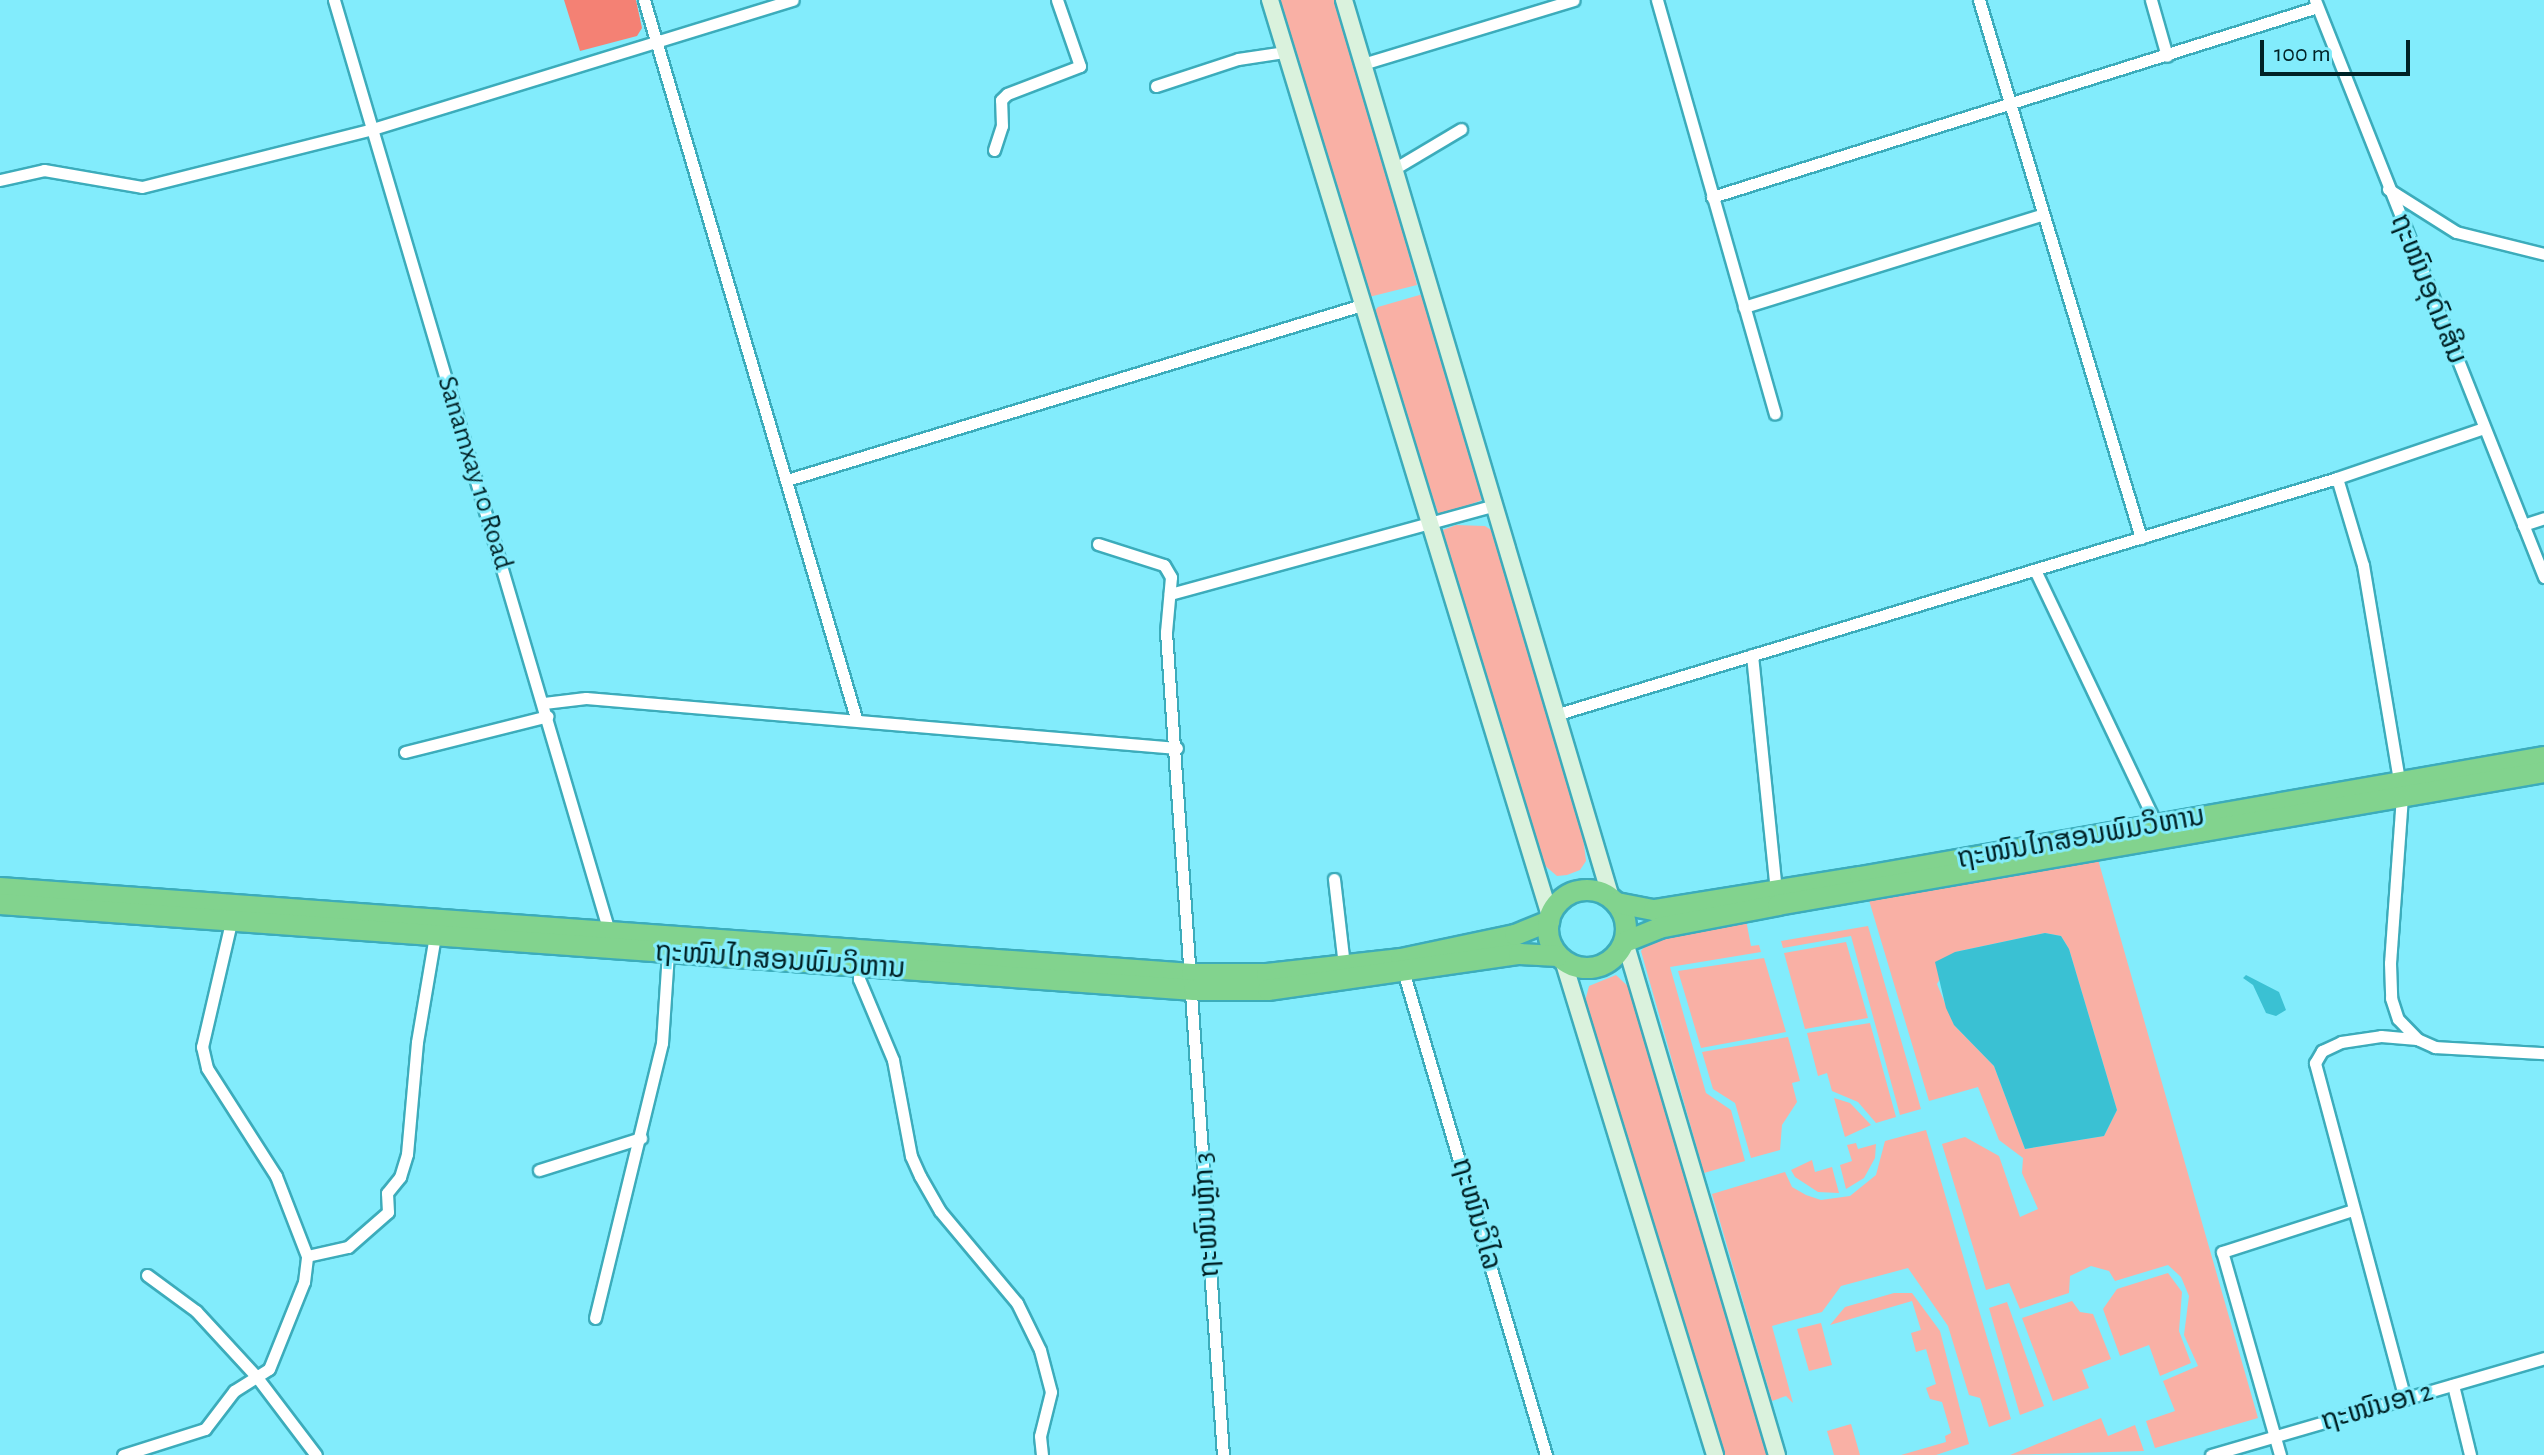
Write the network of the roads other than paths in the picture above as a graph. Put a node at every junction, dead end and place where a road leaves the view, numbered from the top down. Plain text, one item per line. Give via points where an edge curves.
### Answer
1 (334, 0) edge
2 (644, 0) edge
3 (793, 0) edge
4 (1057, 0) edge
5 (1270, 0) edge
6 (1344, 0) edge
7 (1573, 0) edge
8 (1657, 0) edge
9 (1979, 0) edge
10 (2151, 0) edge
11 (1555, 3) edge
12 (2316, 4) edge
13 (656, 40) junction
14 (1285, 52) junction
15 (2167, 56) junction
16 (1363, 64) junction
17 (1156, 86) dead end
18 (2012, 105) junction
19 (373, 129) junction
20 (1461, 129) dead end
21 (994, 150) dead end
22 (1394, 169) junction
23 (0, 180) edge
24 (2388, 189) junction
25 (1712, 197) junction
26 (2042, 215) junction
27 (2544, 254) edge
28 (1362, 305) junction
29 (1744, 307) junction
30 (1775, 414) dead end
31 (2484, 428) junction
32 (2337, 478) junction
33 (787, 480) junction
34 (1495, 505) junction
35 (2544, 518) edge
36 (1427, 523) junction
37 (2523, 525) junction
38 (2141, 538) junction
39 (1098, 544) dead end
40 (2035, 570) junction
41 (2544, 577) edge
42 (1170, 594) junction
43 (1752, 655) junction
44 (544, 703) junction
45 (1558, 714) junction
46 (548, 716) junction
47 (856, 718) junction
48 (1177, 748) junction
49 (405, 752) dead end
50 (2544, 757) edge
51 (2544, 772) edge
52 (2400, 788) junction
53 (2156, 824) junction
54 (1334, 879) dead end
55 (0, 888) edge
56 (1766, 897) junction
57 (1614, 900) junction
58 (0, 904) edge
59 (1549, 919) junction
60 (231, 922) junction
61 (435, 936) junction
62 (609, 940) junction
63 (1625, 942) junction
64 (668, 952) junction
65 (1560, 958) junction
66 (859, 966) junction
67 (1344, 966) junction
68 (974, 967) junction
69 (1404, 974) junction
70 (1193, 982) junction
71 (2417, 1039) junction
72 (2544, 1053) edge
73 (641, 1138) junction
74 (539, 1170) dead end
75 (2353, 1210) junction
76 (307, 1256) junction
77 (147, 1275) dead end
78 (595, 1318) dead end
79 (2544, 1358) edge
80 (256, 1376) junction
81 (2453, 1385) junction
82 (2405, 1399) junction
83 (2274, 1437) junction
84 (123, 1455) edge
85 (316, 1455) edge
86 (1042, 1455) edge
87 (1223, 1455) edge
88 (1546, 1455) edge
89 (1715, 1455) edge
90 (1777, 1455) edge
91 (2211, 1455) edge
92 (2280, 1455) edge
93 (2470, 1455) edge

1 - 19 street, Sanamxay 10 Road
2 - 13 street
3 - 13 street
4 - 21 street via 1080,66 1007,94 1001,100 1002,126
5 - 14 street
6 - 16 street
7 - 11 street
8 - 25 street
9 - 18 street
10 - 15 street
11 - 16 street
12 - 15 street
12 - 24 street, ຖະໜົນອຸດົມສິນ
13 - 19 street
13 - 33 street
14 - 17 street via 1238,59
14 - 28 street
15 - 18 street
16 - 22 street
18 - 25 street
18 - 26 street
19 - 23 street via 142,187 44,170
19 - 44 street, Sanamxay 10 Road
20 - 22 street
22 - 34 street
24 - 27 street via 2456,232
24 - 31 street, ຖະໜົນອຸດົມສິນ
25 - 29 street
26 - 29 street
26 - 38 street
28 - 33 street
28 - 36 street
29 - 30 street
31 - 32 street
31 - 37 street, ຖະໜົນອຸດົມສິນ
32 - 38 street
32 - 52 street via 2363,565
33 - 47 street
34 - 36 street
34 - 45 street
35 - 37 street
36 - 42 street
36 - 59 street
37 - 41 street, ຖະໜົນອຸດົມສິນ
38 - 40 street
39 - 42 street via 1164,565 1171,577
40 - 43 street
40 - 53 street
42 - 48 street, ຖະໜົນຫຼັກ 3 via 1166,632
43 - 45 street
43 - 56 street
44 - 46 street, Sanamxay 10 Road
44 - 47 street via 586,698
45 - 57 street
46 - 49 street
46 - 62 street, Sanamxay 10 Road
47 - 48 street
48 - 70 street, ຖະໜົນຫຼັກ 3
50 - 52 highway, ຖະໜົນໄກສອນພົມວິຫານ
51 - 52 highway, ຖະໜົນໄກສອນພົມວິຫານ
52 - 53 highway, ຖະໜົນໄກສອນພົມວິຫານ
52 - 56 highway, ຖະໜົນໄກສອນພົມວິຫານ
52 - 71 street via 2391,998 2398,1019
53 - 56 highway, ຖະໜົນໄກສອນພົມວິຫານ
54 - 67 street
55 - 62 highway, ຖະໜົນໄກສອນພົມວິຫານ
56 - 57 highway, ຖະໜົນໄກສອນພົມວິຫານ via 1654,910
56 - 63 highway, ຖະໜົນໄກສອນພົມວິຫານ
57 - 59 highway via 1576,891 1563,898
57 - 63 highway via 1626,922
58 - 60 highway, ຖະໜົນໄກສອນພົມວິຫານ
59 - 65 highway
59 - 67 highway, ຖະໜົນໄກສອນພົມວິຫານ via 1515,935
60 - 61 highway, ຖະໜົນໄກສອນພົມວິຫານ
60 - 76 street via 202,1047 207,1068 276,1176
61 - 62 highway, ຖະໜົນໄກສອນພົມວິຫານ
61 - 76 street via 417,1042 407,1154 400,1177 387,1193 388,1212 348,1247
62 - 64 highway, ຖະໜົນໄກສອນພົມວິຫານ
62 - 68 highway, ຖະໜົນໄກສອນພົມວິຫານ
63 - 65 highway via 1613,960 1599,967 1576,967
63 - 90 street
64 - 66 highway, ຖະໜົນໄກສອນພົມວິຫານ
64 - 73 street via 662,1043
65 - 69 highway, ຖະໜົນໄກສອນພົມວິຫານ via 1519,954
65 - 89 street
66 - 68 highway, ຖະໜົນໄກສອນພົມວິຫານ
66 - 86 street via 859,979 893,1060 911,1156 920,1176 940,1211 1017,1303 1040,1350 1051,1392 1040,1436
67 - 70 highway, ຖະໜົນໄກສອນພົມວິຫານ
68 - 70 highway, ຖະໜົນໄກສອນພົມວິຫານ
69 - 70 highway, ຖະໜົນໄກສອນພົມວິຫານ via 1268,990
69 - 88 street, ຖະໜົນວິໄລ
70 - 87 street, ຖະໜົນຫຼັກ 3
71 - 72 street via 2446,1049
71 - 75 street via 2381,1036 2341,1042 2322,1051 2315,1063
73 - 74 street
73 - 78 street
75 - 82 street
75 - 83 street via 2222,1252
76 - 80 street via 288,1325 269,1369
77 - 80 street via 196,1311
79 - 81 street, ຖະໜົນອາ 2
80 - 84 street via 234,1391 205,1429
80 - 85 street
81 - 82 street, ຖະໜົນອາ 2
81 - 93 street
82 - 83 street, ຖະໜົນອາ 2
83 - 91 street, ຖະໜົນອາ 2
83 - 92 street

